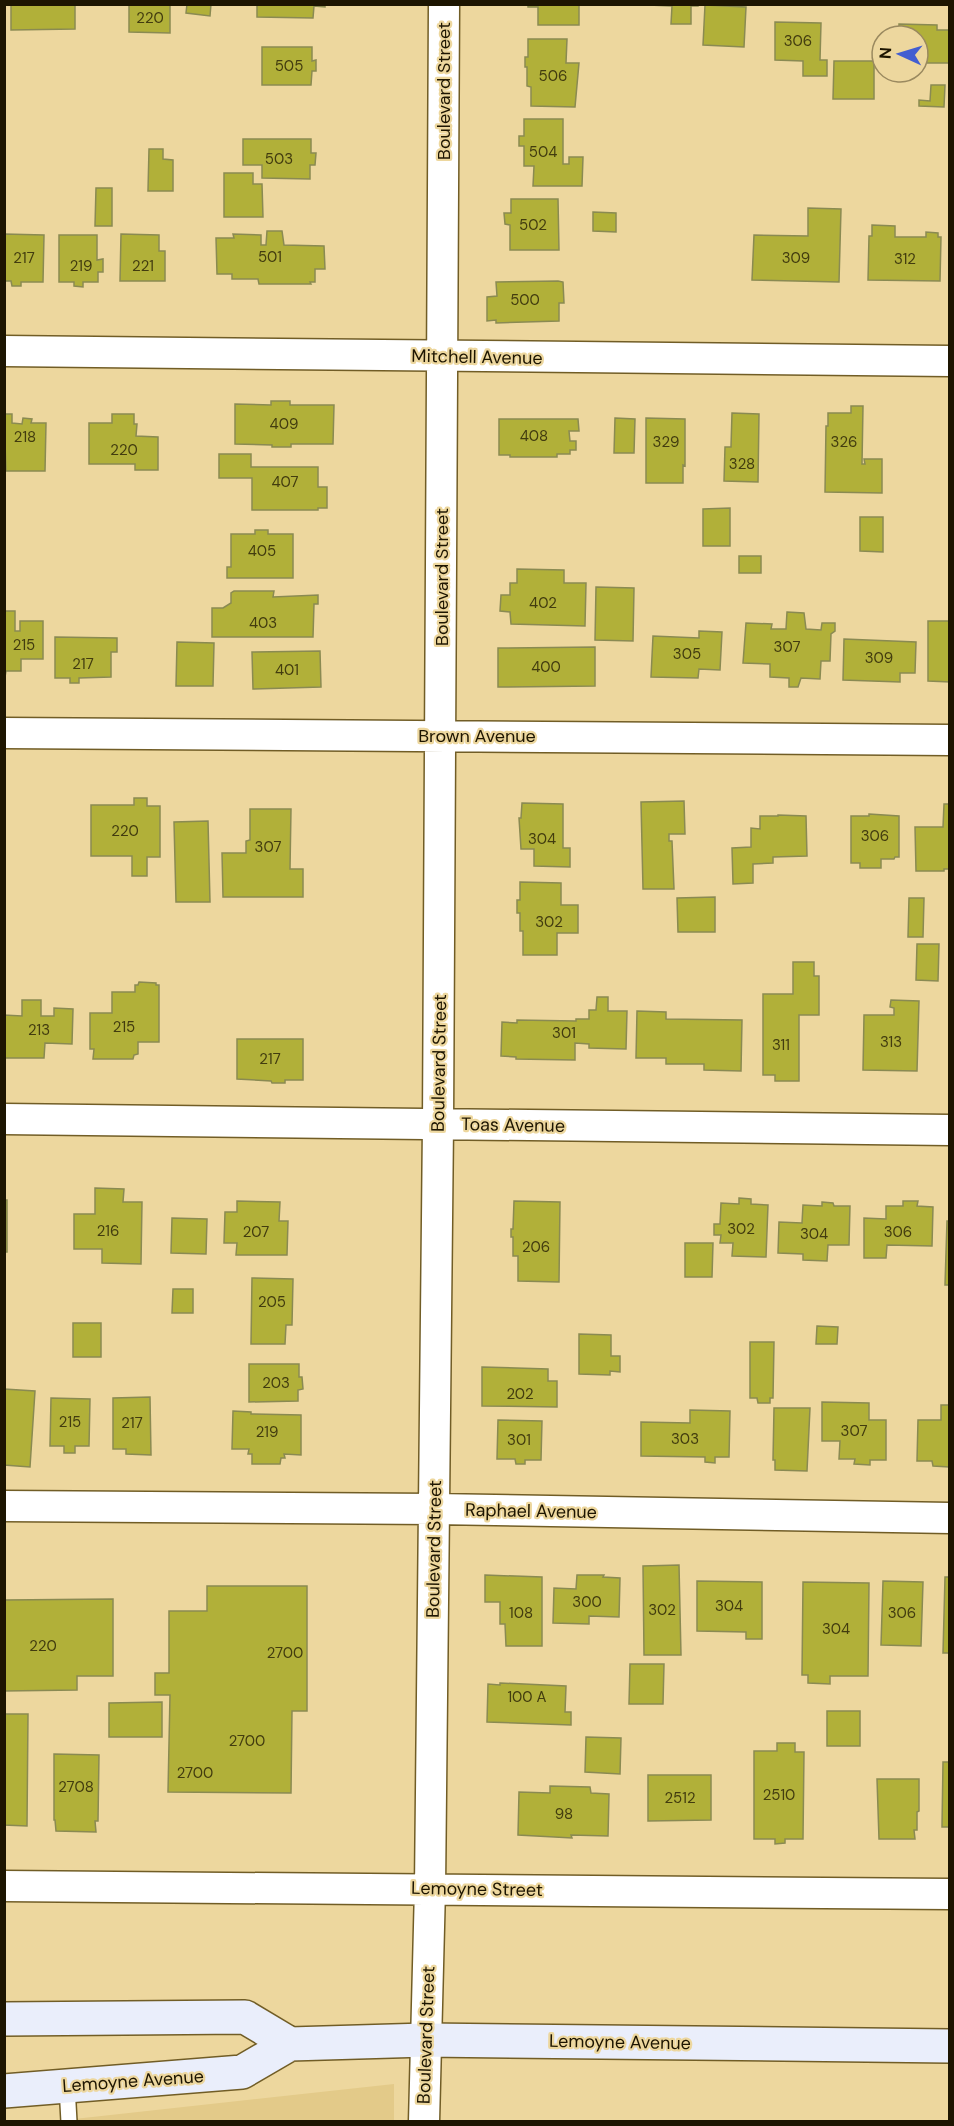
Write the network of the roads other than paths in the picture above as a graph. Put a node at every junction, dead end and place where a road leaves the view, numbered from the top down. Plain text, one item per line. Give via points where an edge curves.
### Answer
1 (444, 4) edge
2 (4, 351) edge
3 (443, 356) junction
4 (950, 362) edge
5 (4, 733) edge
6 (442, 736) junction
7 (950, 740) edge
8 (4, 1119) edge
9 (438, 1124) junction
10 (950, 1130) edge
11 (4, 1506) edge
12 (435, 1509) junction
13 (950, 1518) edge
14 (4, 1886) edge
15 (430, 1888) junction
16 (950, 1894) edge
17 (4, 2019) edge
18 (426, 2040) junction
19 (290, 2044) junction
20 (950, 2046) edge
21 (67, 2086) junction
22 (4, 2091) edge
23 (69, 2121) edge
24 (424, 2121) edge

1 - 3 street, Boulevard Street
2 - 3 street, Mitchell Avenue
3 - 4 street, Mitchell Avenue
3 - 6 street, Boulevard Street
5 - 6 street, Brown Avenue
6 - 7 street, Brown Avenue
6 - 9 street, Boulevard Street
8 - 9 street, Toas Avenue
9 - 10 street, Toas Avenue
9 - 12 street, Boulevard Street
11 - 12 street, Raphael Avenue
12 - 13 street, Raphael Avenue
12 - 15 street, Boulevard Street
14 - 15 street, Lemoyne Street
15 - 16 street, Lemoyne Street
15 - 18 street, Boulevard Street
17 - 19 street via 245,2017
18 - 19 street, Lemoyne Avenue
18 - 20 street, Lemoyne Avenue
18 - 24 street, Boulevard Street
19 - 21 street, Lemoyne Avenue via 242,2072
21 - 22 street, Lemoyne Avenue
21 - 23 lane

